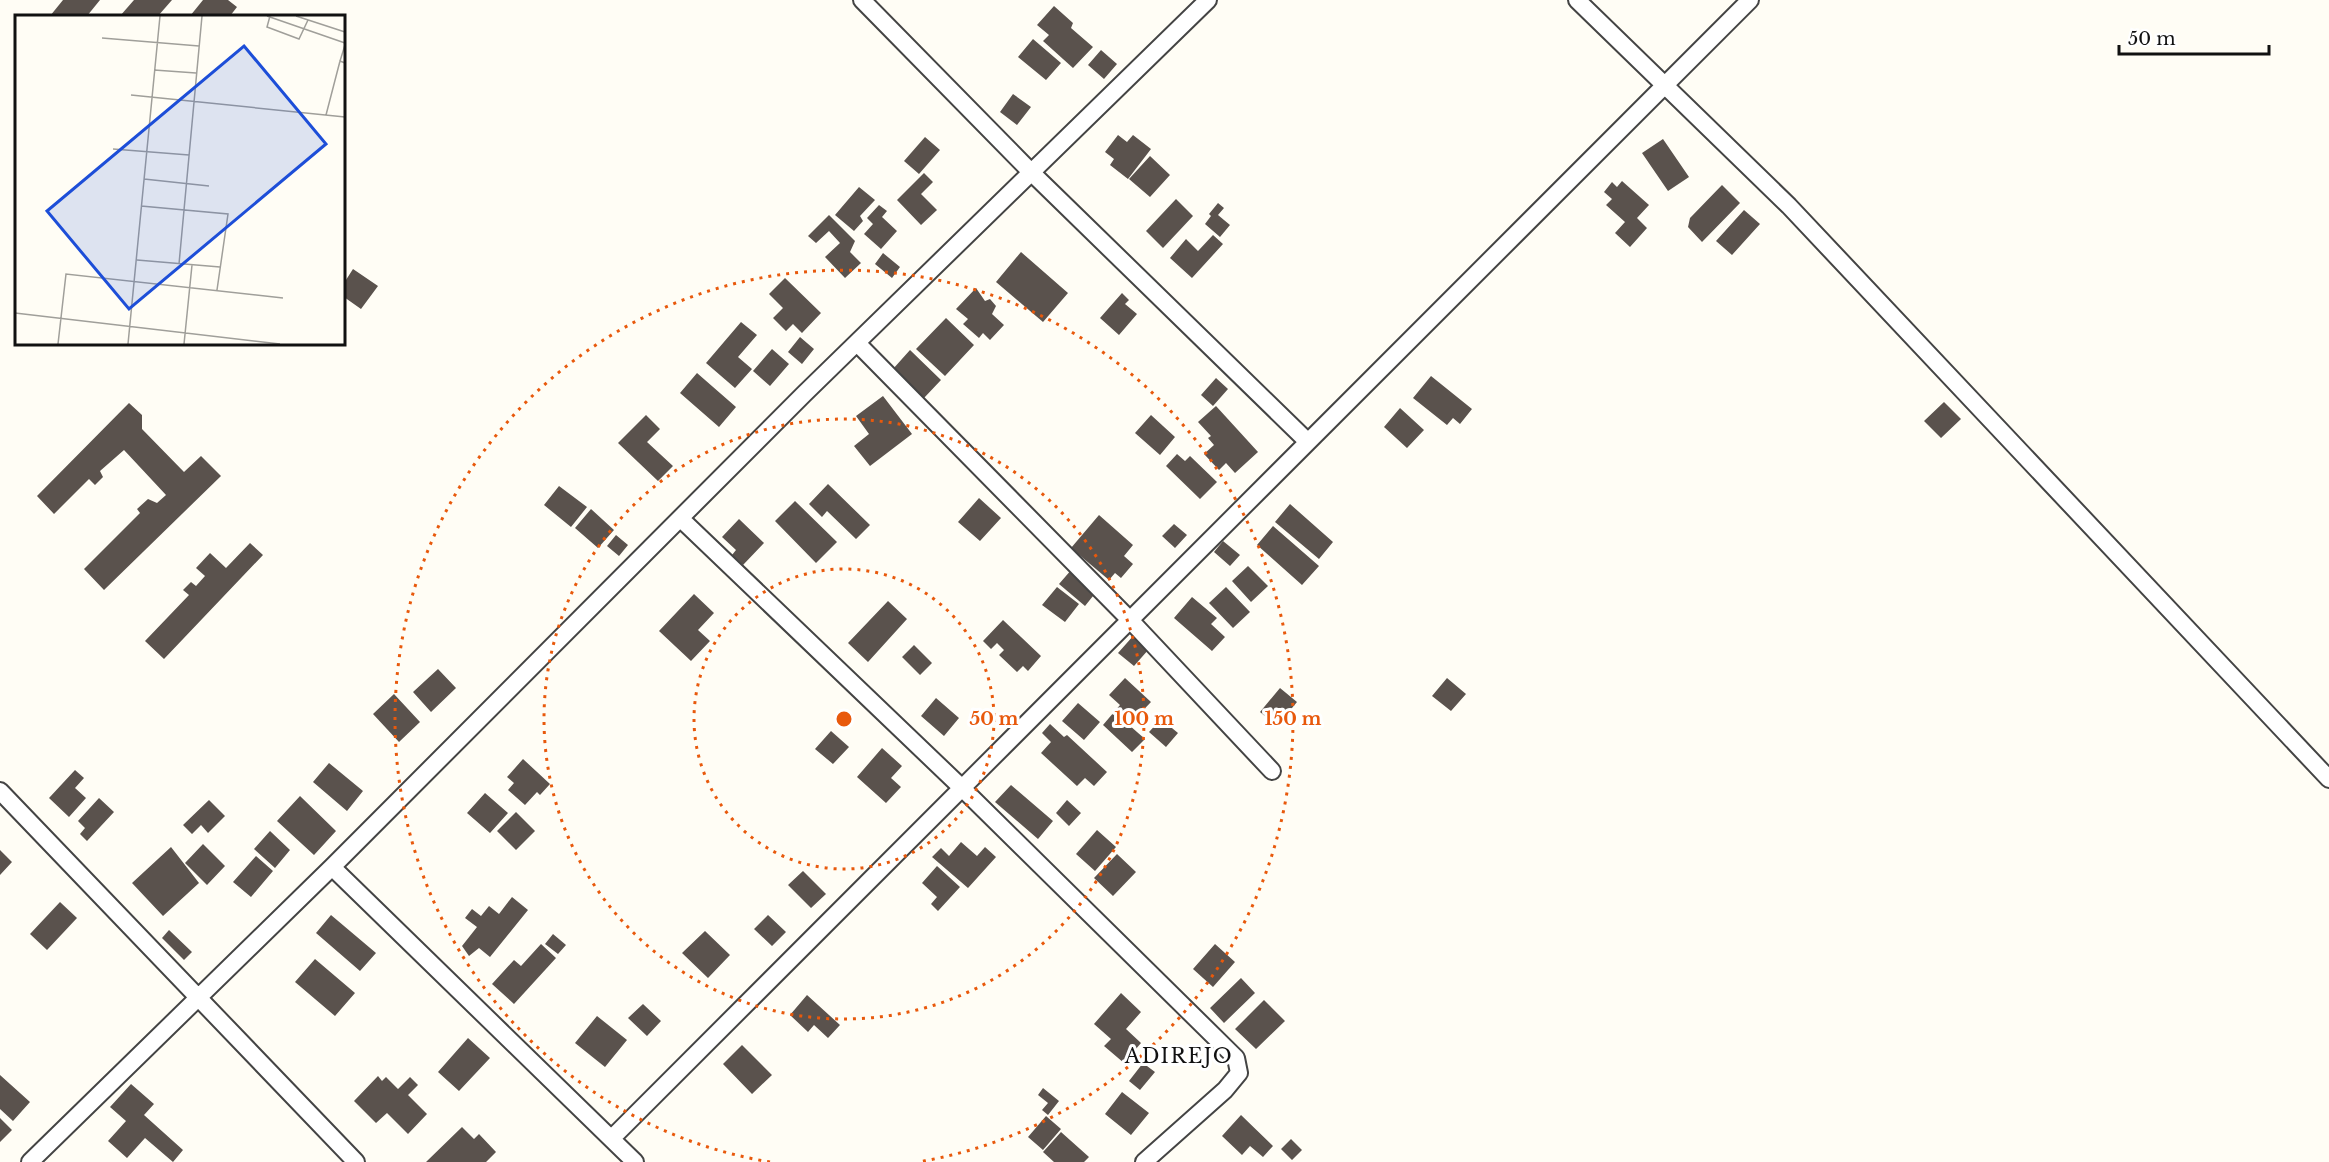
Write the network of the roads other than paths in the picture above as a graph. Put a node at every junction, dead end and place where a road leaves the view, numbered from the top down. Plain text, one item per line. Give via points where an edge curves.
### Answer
1 (862, 0) edge
2 (1208, 0) edge
3 (1577, 0) edge
4 (1750, 0) edge
5 (1665, 85) junction
6 (1032, 173) junction
7 (857, 343) junction
8 (1308, 442) junction
9 (681, 519) junction
10 (1130, 620) junction
11 (1272, 771) dead end
12 (2329, 779) edge
13 (962, 788) junction
14 (0, 791) edge
15 (332, 867) junction
16 (199, 998) junction
17 (612, 1138) junction
18 (30, 1162) edge
19 (356, 1162) edge
20 (635, 1162) edge
21 (1143, 1162) edge

1 - 6 street
2 - 6 street
3 - 5 street
4 - 5 street
5 - 8 street
5 - 12 street via 1789,206
6 - 7 street
6 - 8 street
7 - 9 street
7 - 10 street
8 - 10 street
9 - 13 street
9 - 15 street
10 - 11 street
10 - 13 street
13 - 17 street
13 - 21 street via 1236,1058 1239,1073 1226,1090
14 - 16 street
15 - 16 street
15 - 17 street
16 - 18 street
16 - 19 street
17 - 20 street

